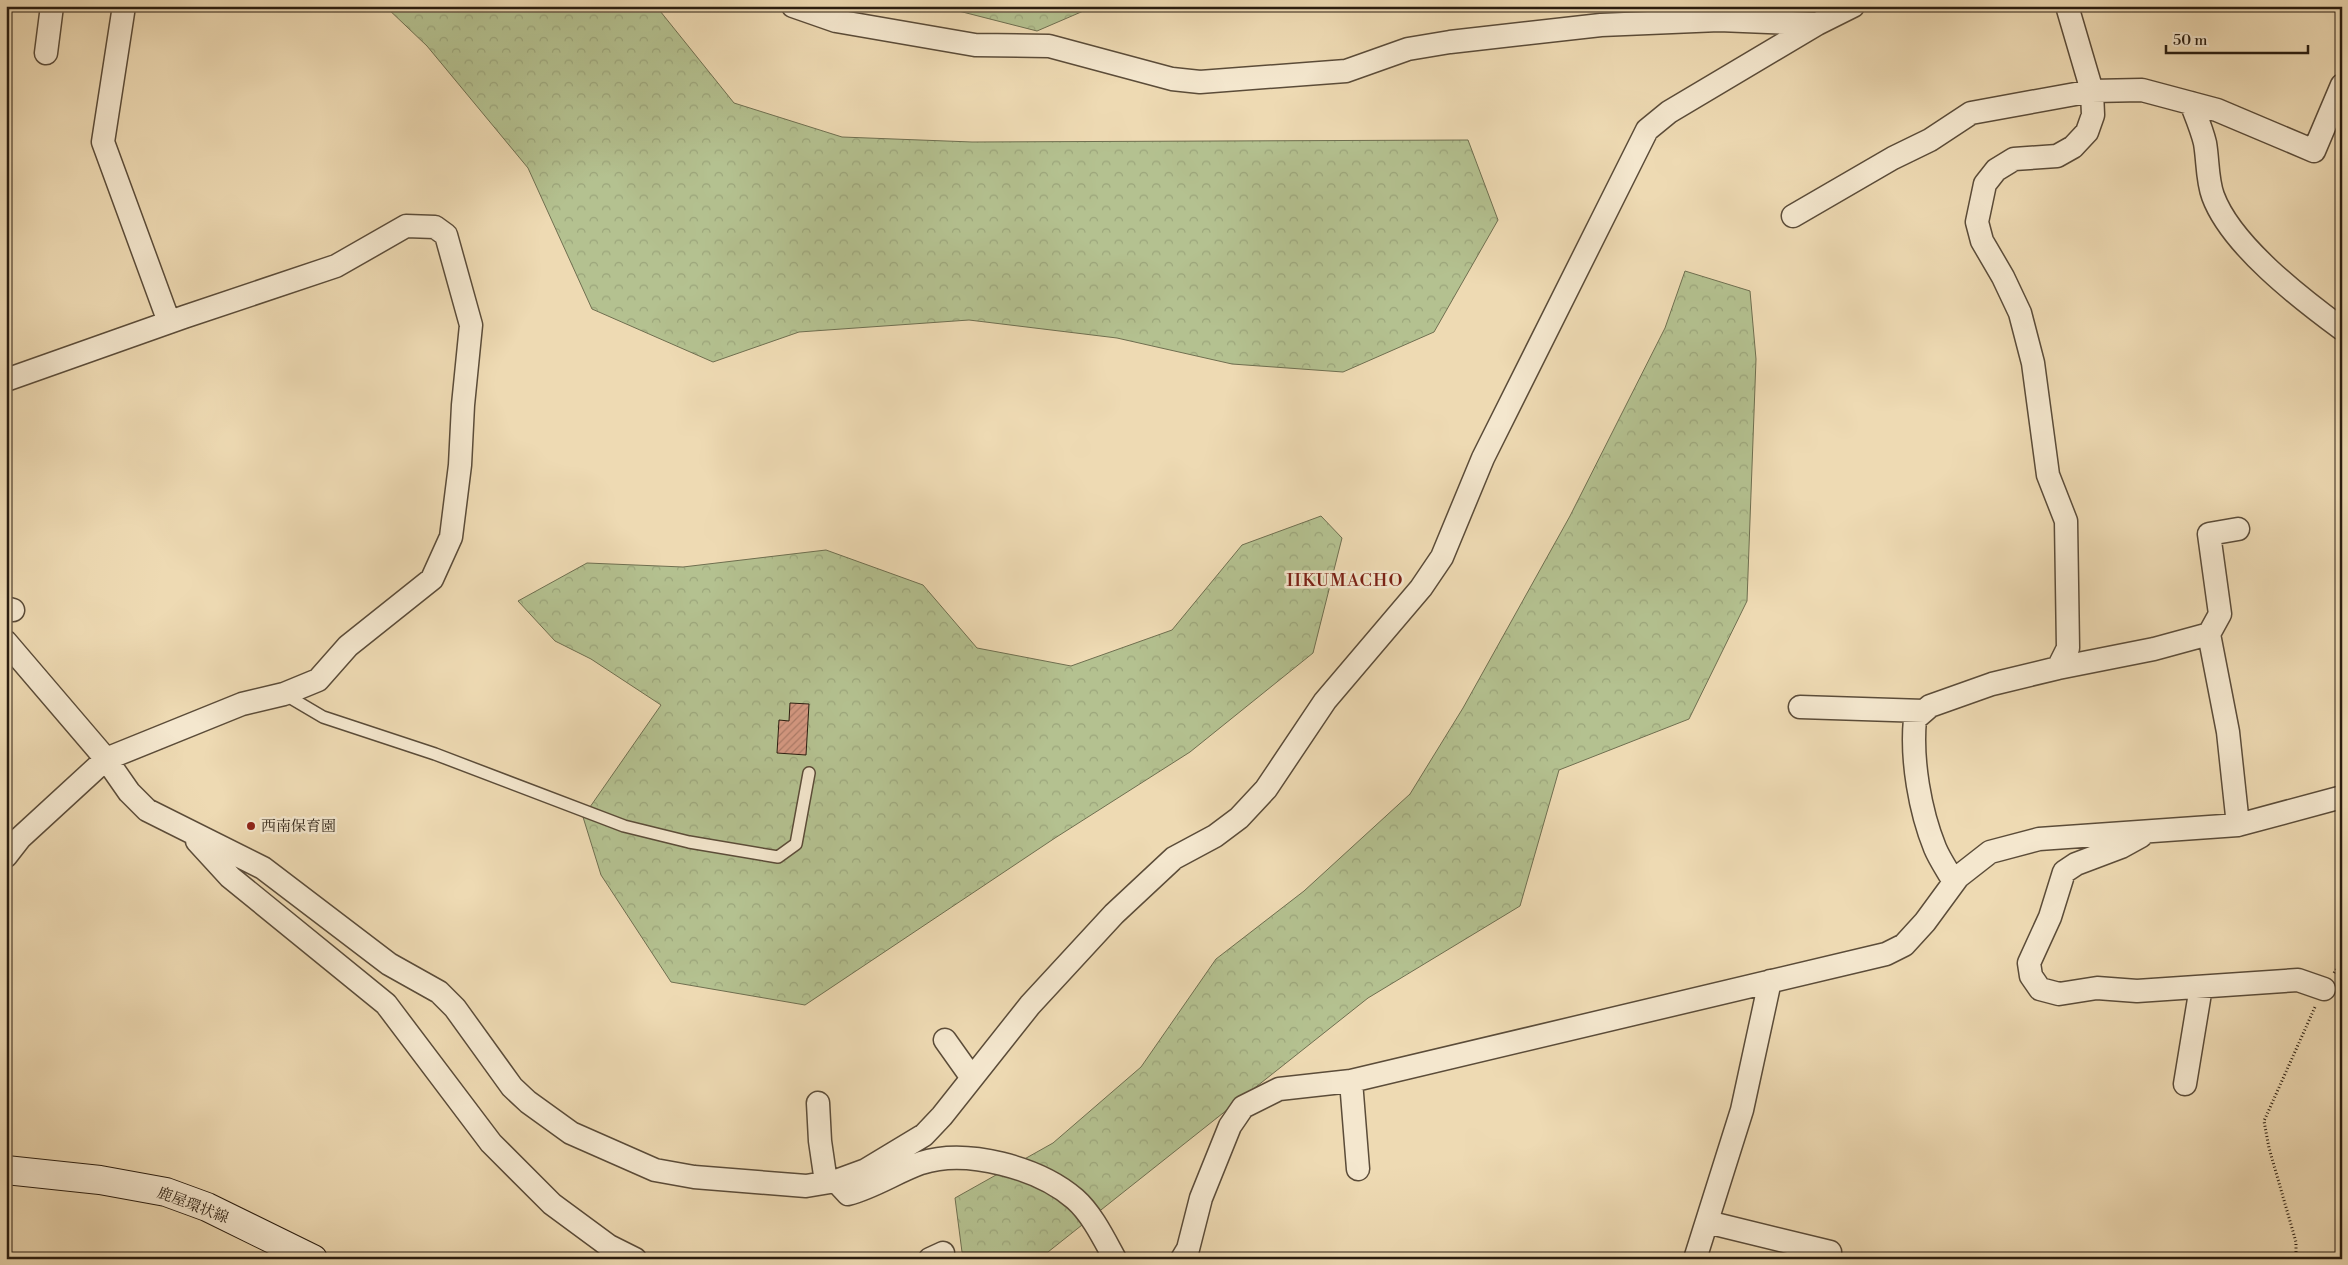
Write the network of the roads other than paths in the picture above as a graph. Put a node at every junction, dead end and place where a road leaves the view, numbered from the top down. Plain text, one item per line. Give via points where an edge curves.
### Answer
1 (52, 6) edge
2 (124, 6) edge
3 (793, 6) edge
4 (1853, 6) edge
5 (2067, 6) edge
6 (1820, 16) edge
7 (46, 53) dead end
8 (2342, 85) edge
9 (2092, 91) junction
10 (2191, 103) junction
11 (1793, 216) dead end
12 (169, 322) junction
13 (2342, 329) edge
14 (6, 380) edge
15 (2238, 529) dead end
16 (2209, 634) junction
17 (6, 642) edge
18 (2058, 668) junction
19 (284, 694) junction
20 (1800, 707) dead end
21 (1924, 711) junction
22 (106, 759) junction
23 (809, 773) dead end
24 (2342, 797) edge
25 (2238, 825) junction
26 (186, 830) junction
27 (2151, 831) junction
28 (6, 856) edge
29 (1954, 882) junction
30 (1770, 980) junction
31 (2201, 986) junction
32 (2324, 989) road end
33 (945, 1040) dead end
34 (972, 1078) junction
35 (1351, 1081) junction
36 (2185, 1084) dead end
37 (818, 1103) dead end
38 (1358, 1169) dead end
39 (6, 1170) edge
40 (831, 1182) junction
41 (1707, 1222) junction
42 (1830, 1252) dead end
43 (300, 1256) edge
44 (635, 1259) edge
45 (1115, 1259) edge
46 (1182, 1259) edge
47 (1696, 1259) edge

1 - 7 street
2 - 12 street via 103,142
3 - 6 street via 836,21 975,45 1049,46 1172,79 1200,82 1346,71 1408,49 1601,25
4 - 6 street
5 - 9 street
6 - 34 street via 1669,112 1647,130 1483,458 1442,557 1421,588 1325,701 1266,789 1239,818 1215,836 1174,858 1114,914 1030,1005
8 - 10 street via 2314,151 2217,110
9 - 10 street via 2142,90
9 - 11 street via 1971,113 1930,140
9 - 18 street via 2093,116 2087,132 2074,147 2057,156 2014,159 1996,170 1985,184 1977,222 1982,242 2020,313 2034,363 2048,475 2066,521 2068,648
10 - 13 street via 2204,141 2212,194 2221,215 2291,291
12 - 14 street
12 - 19 street via 336,266 406,226 435,227 446,235 455,264 471,325 460,465 450,537 442,561 432,580 348,646 318,680
15 - 16 street via 2209,534 2220,614
16 - 18 street via 2154,649
16 - 25 street via 2228,732
17 - 22 street
18 - 21 street via 1992,684
19 - 22 street via 242,704
19 - 23 lane via 324,717 435,754 624,826 689,842 778,857 796,844
20 - 21 street
21 - 29 street via 1915,719 1913,737 1922,811 1936,850
22 - 26 street via 129,792 147,810
22 - 28 street via 20,838
24 - 25 street
25 - 27 street
26 - 40 street via 263,868 389,964 440,992 512,1087 571,1133 655,1170 694,1177 806,1186
26 - 44 street via 230,876 386,1004 491,1143 552,1204 609,1246
27 - 29 street via 2039,839 1990,852
27 - 31 street via 2064,872 2050,917 2029,963 2031,976 2040,989 2059,994 2097,988 2137,991
29 - 30 street via 1904,945 1886,954
30 - 35 street
30 - 41 street via 1742,1110
31 - 32 street via 2298,980
31 - 36 street
33 - 34 street
34 - 40 street via 924,1135 866,1170
35 - 38 street
35 - 46 street via 1278,1089 1243,1108 1230,1126 1201,1198 1188,1249
37 - 40 street via 820,1140
39 - 43 main road, 鹿屋環状線 via 100,1180 166,1192 207,1207
40 - 45 street via 848,1194 922,1163 945,1159 1006,1164 1051,1182 1076,1200
41 - 42 street
41 - 47 street

